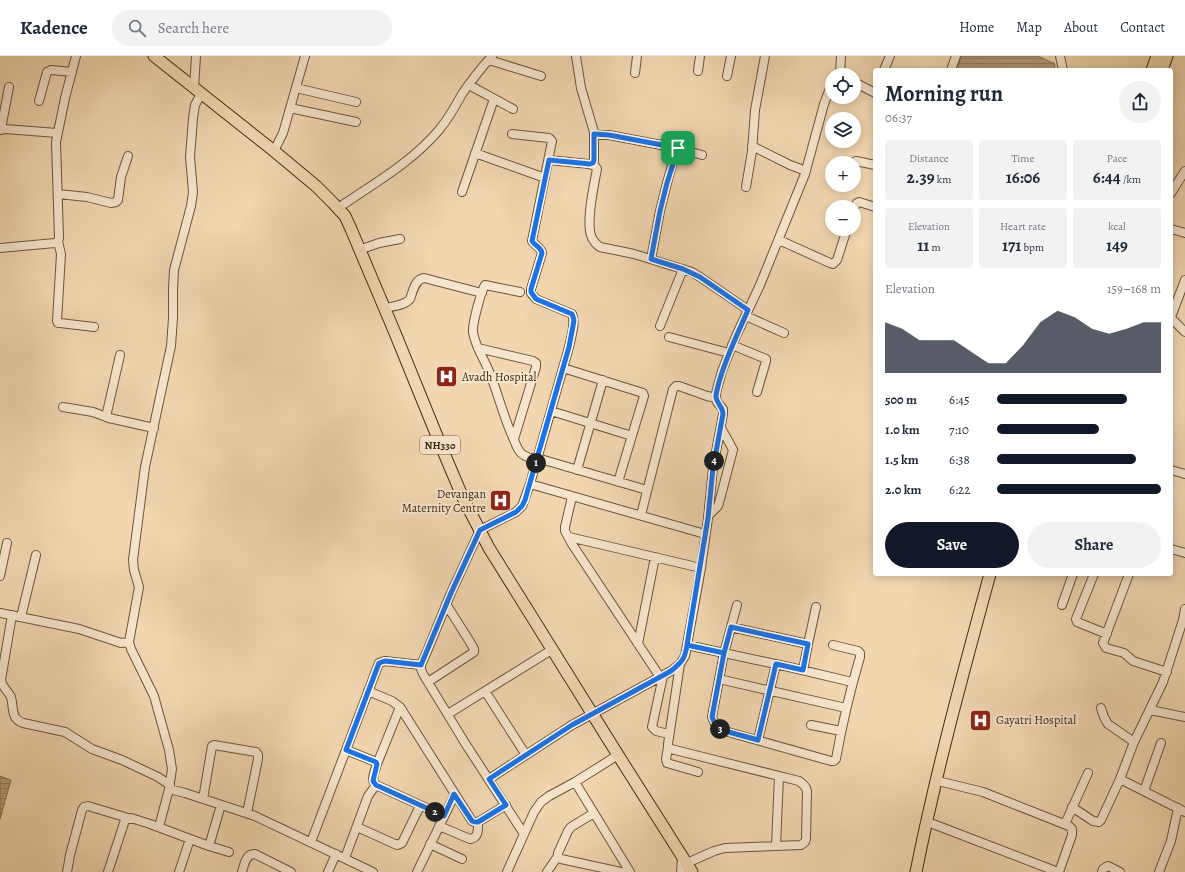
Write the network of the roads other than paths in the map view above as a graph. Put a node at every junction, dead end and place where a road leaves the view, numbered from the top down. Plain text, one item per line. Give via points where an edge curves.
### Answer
1 (76, 56) edge
2 (154, 56) edge
3 (196, 56) edge
4 (305, 56) edge
5 (576, 56) edge
6 (636, 56) edge
7 (700, 56) edge
8 (731, 56) edge
9 (765, 56) edge
10 (841, 56) edge
11 (890, 56) edge
12 (956, 56) edge
13 (1060, 56) edge
14 (1157, 56) edge
15 (1167, 56) edge
16 (490, 58) edge
17 (840, 68) edge
18 (885, 68) edge
19 (952, 68) edge
20 (1063, 68) edge
21 (1153, 68) edge
22 (1163, 68) edge
23 (72, 72) junction
24 (698, 72) dead end
25 (635, 73) dead end
26 (541, 76) dead end
27 (727, 76) dead end
28 (469, 85) junction
29 (861, 86) edge
30 (9, 87) dead end
31 (296, 88) junction
32 (198, 91) junction
33 (873, 92) edge
34 (494, 99) junction
35 (39, 101) dead end
36 (825, 101) edge
37 (356, 102) dead end
38 (290, 108) junction
39 (513, 109) dead end
40 (356, 122) dead end
41 (1, 130) edge
42 (58, 133) junction
43 (512, 134) dead end
44 (594, 134) junction
45 (752, 146) junction
46 (678, 148) junction
47 (274, 151) junction
48 (475, 153) junction
49 (702, 155) dead end
50 (128, 156) dead end
51 (549, 160) junction
52 (861, 162) edge
53 (590, 164) junction
54 (873, 165) edge
55 (806, 171) junction
56 (1185, 172) edge
57 (545, 178) junction
58 (746, 187) dead end
59 (1173, 191) edge
60 (462, 192) dead end
61 (58, 194) junction
62 (861, 203) edge
63 (873, 206) edge
64 (338, 208) junction
65 (1173, 230) edge
66 (1185, 233) edge
67 (845, 236) edge
68 (400, 239) dead end
69 (778, 240) junction
70 (58, 241) junction
71 (0, 248) edge
72 (359, 250) junction
73 (651, 259) junction
74 (683, 269) junction
75 (1185, 280) edge
76 (520, 292) dead end
77 (482, 293) junction
78 (384, 308) junction
79 (747, 313) junction
80 (1173, 313) edge
81 (1173, 320) edge
82 (660, 326) dead end
83 (94, 327) dead end
84 (1185, 332) edge
85 (784, 333) dead end
86 (669, 337) dead end
87 (478, 348) junction
88 (731, 349) junction
89 (120, 355) dead end
90 (563, 368) junction
91 (603, 380) junction
92 (756, 392) dead end
93 (716, 398) junction
94 (63, 407) dead end
95 (551, 411) junction
96 (106, 417) junction
97 (590, 423) junction
98 (154, 428) junction
99 (721, 428) junction
100 (632, 436) junction
101 (514, 439) junction
102 (537, 459) junction
103 (577, 470) junction
104 (1173, 471) edge
105 (1185, 474) edge
106 (618, 482) junction
107 (530, 484) junction
108 (647, 490) junction
109 (572, 497) junction
110 (641, 515) junction
111 (708, 516) junction
112 (480, 530) junction
113 (705, 534) junction
114 (569, 537) junction
115 (7, 543) dead end
116 (1173, 550) edge
117 (1185, 553) edge
118 (36, 555) dead end
119 (655, 557) junction
120 (701, 568) junction
121 (0, 576) edge
122 (989, 576) edge
123 (995, 576) edge
124 (1072, 576) edge
125 (1093, 576) edge
126 (1128, 576) edge
127 (446, 604) junction
128 (737, 605) dead end
129 (1062, 605) dead end
130 (816, 607) dead end
131 (1185, 609) edge
132 (0, 613) edge
133 (12, 615) junction
134 (21, 617) junction
135 (731, 627) junction
136 (1183, 629) edge
137 (1107, 634) junction
138 (129, 642) junction
139 (638, 644) junction
140 (808, 644) junction
141 (687, 645) junction
142 (833, 645) dead end
143 (553, 649) junction
144 (724, 653) junction
145 (680, 664) junction
146 (776, 664) junction
147 (421, 665) junction
148 (803, 670) junction
149 (1167, 672) junction
150 (661, 677) junction
151 (719, 679) junction
152 (428, 682) junction
153 (852, 682) junction
154 (770, 690) junction
155 (368, 691) junction
156 (485, 691) junction
157 (400, 707) junction
158 (846, 708) junction
159 (1102, 708) dead end
160 (1150, 710) junction
161 (448, 714) junction
162 (593, 715) junction
163 (1185, 717) edge
164 (811, 725) dead end
165 (841, 731) junction
166 (669, 734) junction
167 (758, 740) junction
168 (1134, 742) junction
169 (1161, 743) dead end
170 (668, 747) junction
171 (346, 750) junction
172 (526, 755) junction
173 (618, 755) junction
174 (377, 764) junction
175 (698, 772) dead end
176 (1088, 773) dead end
177 (779, 776) junction
178 (489, 779) junction
179 (1120, 779) junction
180 (575, 782) junction
181 (942, 782) junction
182 (376, 785) junction
183 (169, 787) junction
184 (1144, 791) junction
185 (454, 794) junction
186 (203, 799) junction
187 (221, 805) junction
188 (506, 805) junction
189 (420, 806) junction
190 (1072, 807) junction
191 (1182, 809) edge
192 (247, 813) junction
193 (594, 813) junction
194 (444, 816) junction
195 (128, 818) junction
196 (478, 822) junction
197 (933, 824) junction
198 (1065, 824) junction
199 (439, 826) junction
200 (159, 827) junction
201 (357, 827) junction
202 (524, 834) junction
203 (190, 839) junction
204 (311, 842) junction
205 (430, 844) junction
206 (209, 846) junction
207 (776, 846) junction
208 (229, 852) dead end
209 (336, 854) junction
210 (558, 856) junction
211 (345, 858) junction
212 (462, 859) dead end
213 (685, 866) edge
214 (368, 871) edge
215 (67, 872) edge
216 (108, 872) edge
217 (180, 872) edge
218 (242, 872) edge
219 (291, 872) edge
220 (328, 872) edge
221 (417, 872) edge
222 (507, 872) edge
223 (547, 872) edge
224 (621, 872) edge
225 (630, 872) edge
226 (916, 872) edge
227 (923, 872) edge
228 (1058, 872) edge
229 (1102, 872) edge
230 (1120, 872) edge
231 (1159, 872) edge

1 - 23 street
2 - 32 highway, NH330
3 - 32 street
4 - 31 street
5 - 44 street via 581,88
6 - 25 street
7 - 24 street
8 - 27 street
9 - 45 street via 755,110
10 - 17 street
11 - 18 street
12 - 19 street
13 - 20 street
14 - 21 highway
15 - 22 highway
16 - 26 street
16 - 28 street
23 - 35 street via 49,70
23 - 42 street
28 - 34 street
28 - 64 street via 438,131 416,152 396,169
29 - 33 street
30 - 41 street
31 - 37 street
31 - 38 street
32 - 47 highway, NH330
32 - 98 street via 190,157 193,192 174,270 171,346
34 - 39 street
34 - 48 street
36 - 55 street
38 - 40 street
38 - 47 street via 283,133
41 - 42 street
42 - 61 street
43 - 51 street via 549,138 552,142
44 - 46 street
44 - 53 street via 594,160
45 - 55 street
45 - 58 street
46 - 49 street
46 - 73 street via 660,211
47 - 64 highway, NH330
48 - 57 street
48 - 60 street
50 - 61 street via 116,202
51 - 53 street
51 - 57 street
52 - 54 street
53 - 73 street via 597,169 589,222 592,239 600,247
55 - 69 street
56 - 59 street
57 - 90 street via 532,241 542,253 531,292 536,299 572,314 573,326
61 - 70 street
62 - 63 street
64 - 72 highway, NH330 via 345,216
65 - 66 street
67 - 69 street via 837,260 833,264
68 - 72 street
69 - 79 street
70 - 71 street
70 - 83 street via 60,254 57,321
72 - 78 highway, NH330
73 - 74 street
74 - 79 street via 700,277
74 - 82 street
75 - 80 street
76 - 77 street via 487,285
77 - 78 street via 420,278 408,302
77 - 87 street via 473,326
78 - 112 highway, NH330 via 463,498
79 - 85 street
79 - 88 street
81 - 84 street
86 - 88 street
87 - 101 street
87 - 101 street via 536,363
88 - 92 street via 766,359
88 - 93 street
89 - 96 street
90 - 91 street
90 - 95 street
91 - 97 street
91 - 100 street via 643,393
93 - 99 street via 723,409
93 - 108 street via 676,386
94 - 96 street
95 - 97 street
95 - 102 street
96 - 98 street
97 - 100 street
97 - 103 street
98 - 138 street via 145,467 134,560 139,587
99 - 111 street via 713,468
99 - 111 street via 733,450 718,506
100 - 106 street
101 - 102 street via 524,456
102 - 103 street
102 - 107 street
103 - 106 street
104 - 105 street
106 - 108 street
107 - 109 street
107 - 112 street via 522,506 516,512
108 - 110 street
109 - 110 street
109 - 114 street via 565,527
110 - 113 street
111 - 113 street
112 - 127 street
112 - 143 highway, NH330
113 - 120 street
114 - 119 street
114 - 139 street
115 - 121 street
116 - 117 street
118 - 134 street
119 - 120 street
119 - 139 street
120 - 141 street
122 - 226 highway via 963,672
123 - 181 highway via 972,657
124 - 129 street
125 - 137 street via 1076,619 1077,622
126 - 137 street
127 - 147 street
127 - 152 street via 474,652
128 - 135 street
130 - 140 street
131 - 136 street
132 - 133 street
133 - 134 street
133 - 183 street via 1,684 10,696 15,718 23,723 65,732 92,749 158,777
134 - 138 street via 78,629 121,643
135 - 140 street
135 - 144 street
136 - 149 street
137 - 149 street via 1104,643 1106,648 1124,653 1133,661
138 - 183 street via 156,702 169,750 172,770
139 - 150 street
140 - 148 street
141 - 144 street
141 - 145 street
142 - 153 street via 860,653
143 - 156 street
143 - 162 highway, NH330
144 - 146 street
144 - 151 street
145 - 150 street
145 - 166 street
146 - 148 street
146 - 154 street
147 - 152 street
147 - 155 street via 382,661
148 - 153 street
149 - 160 street
150 - 162 street
150 - 166 street via 652,728
151 - 154 street
151 - 167 street via 712,717 716,726 721,730
152 - 161 street
153 - 158 street
154 - 158 street
154 - 167 street
155 - 157 street
155 - 171 street
156 - 161 street
156 - 172 street
157 - 174 street
157 - 185 street
158 - 165 street
159 - 168 street via 1108,724
160 - 163 street
160 - 168 street
161 - 178 street
162 - 172 street via 572,725
162 - 173 highway, NH330
164 - 165 street
165 - 167 street via 834,761
166 - 170 street
168 - 179 street
169 - 184 street
170 - 175 street via 667,763
170 - 177 street
171 - 174 street
171 - 204 street
172 - 178 street
173 - 180 street
173 - 213 highway, NH330
174 - 182 street via 373,781
176 - 190 street
177 - 207 street
177 - 207 street via 799,781 806,787 806,839 801,845
178 - 188 street
179 - 184 street
179 - 190 street via 1099,822 1093,821
180 - 193 street
180 - 202 street via 541,802
181 - 197 highway
181 - 198 street via 983,792
182 - 189 street
182 - 201 street via 368,796
183 - 186 street
183 - 200 street
184 - 191 street
185 - 194 street
185 - 196 street via 472,821
186 - 187 street
186 - 192 street via 212,746 256,752 258,759
187 - 192 street
187 - 206 street
188 - 196 street
188 - 202 street
189 - 194 street
189 - 201 street via 400,844 397,845
190 - 198 street
191 - 231 street
192 - 204 street
193 - 210 street via 568,831
193 - 225 street
194 - 199 street
195 - 200 street
195 - 215 street via 84,807
195 - 216 street via 125,820
196 - 199 street via 478,831 475,837 470,839
197 - 227 highway
197 - 228 street
198 - 228 street via 1070,826 1072,834
199 - 205 street
200 - 203 street
201 - 211 street
202 - 222 street
203 - 206 street
203 - 217 street
204 - 209 street
205 - 212 street
205 - 221 street
206 - 208 street
207 - 213 street via 714,850
209 - 211 street
209 - 220 street
210 - 223 street
210 - 224 street via 561,859
211 - 214 street
218 - 219 street via 251,854
229 - 230 street via 1108,866

